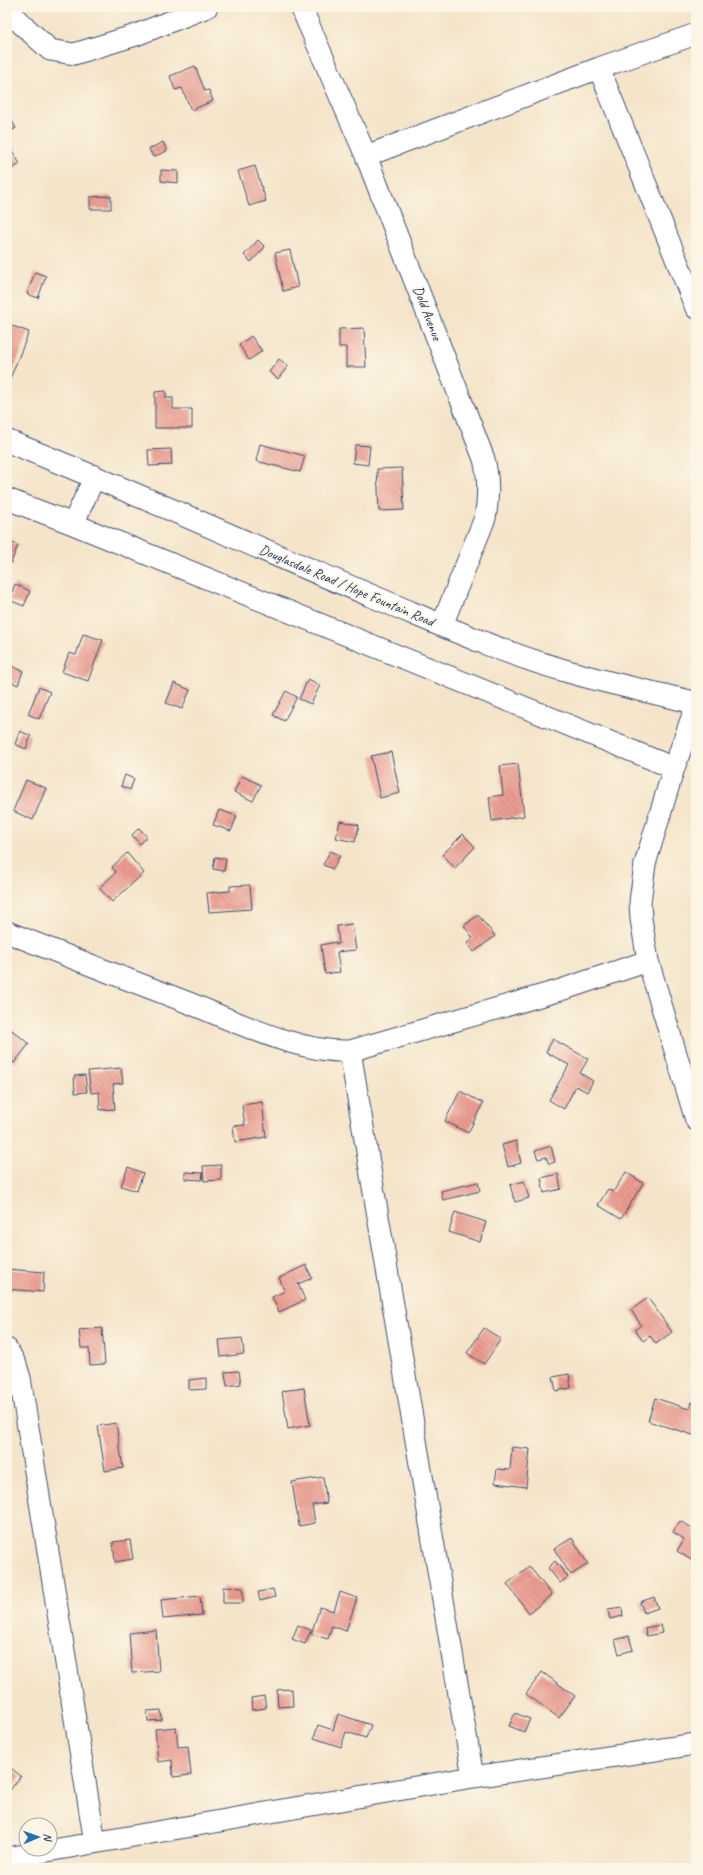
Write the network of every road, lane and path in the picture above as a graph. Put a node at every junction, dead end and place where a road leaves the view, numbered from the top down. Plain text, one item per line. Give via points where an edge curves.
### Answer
1 (11, 7) edge
2 (207, 7) edge
3 (301, 7) edge
4 (696, 34) edge
5 (599, 68) junction
6 (366, 156) junction
7 (696, 308) edge
8 (7, 441) edge
9 (96, 476) junction
10 (7, 499) edge
11 (73, 524) junction
12 (442, 625) junction
13 (696, 703) edge
14 (696, 706) edge
15 (674, 768) junction
16 (7, 932) edge
17 (648, 961) junction
18 (350, 1051) junction
19 (696, 1120) edge
20 (7, 1349) edge
21 (696, 1744) edge
22 (473, 1777) junction
23 (95, 1843) junction
24 (7, 1858) edge

1 - 2 street via 15,18 50,50 74,54 136,35
3 - 6 street, Dold Avenue
4 - 5 street
5 - 6 street
5 - 7 street
6 - 12 street, Dold Avenue via 481,447 487,470 488,500 484,518
8 - 9 main road, Douglasdale Road / Hope Fountain Road
9 - 11 street
9 - 12 main road, Douglasdale Road / Hope Fountain Road via 269,553
10 - 11 street
11 - 15 street
12 - 13 main road, Douglasdale Road / Hope Fountain Road via 563,670
14 - 15 street
15 - 17 street via 641,888 641,919
16 - 18 street via 244,1025 324,1050
17 - 18 street via 564,989
17 - 19 street
18 - 22 street
20 - 23 street via 20,1378
21 - 22 street
22 - 23 street
23 - 24 street

